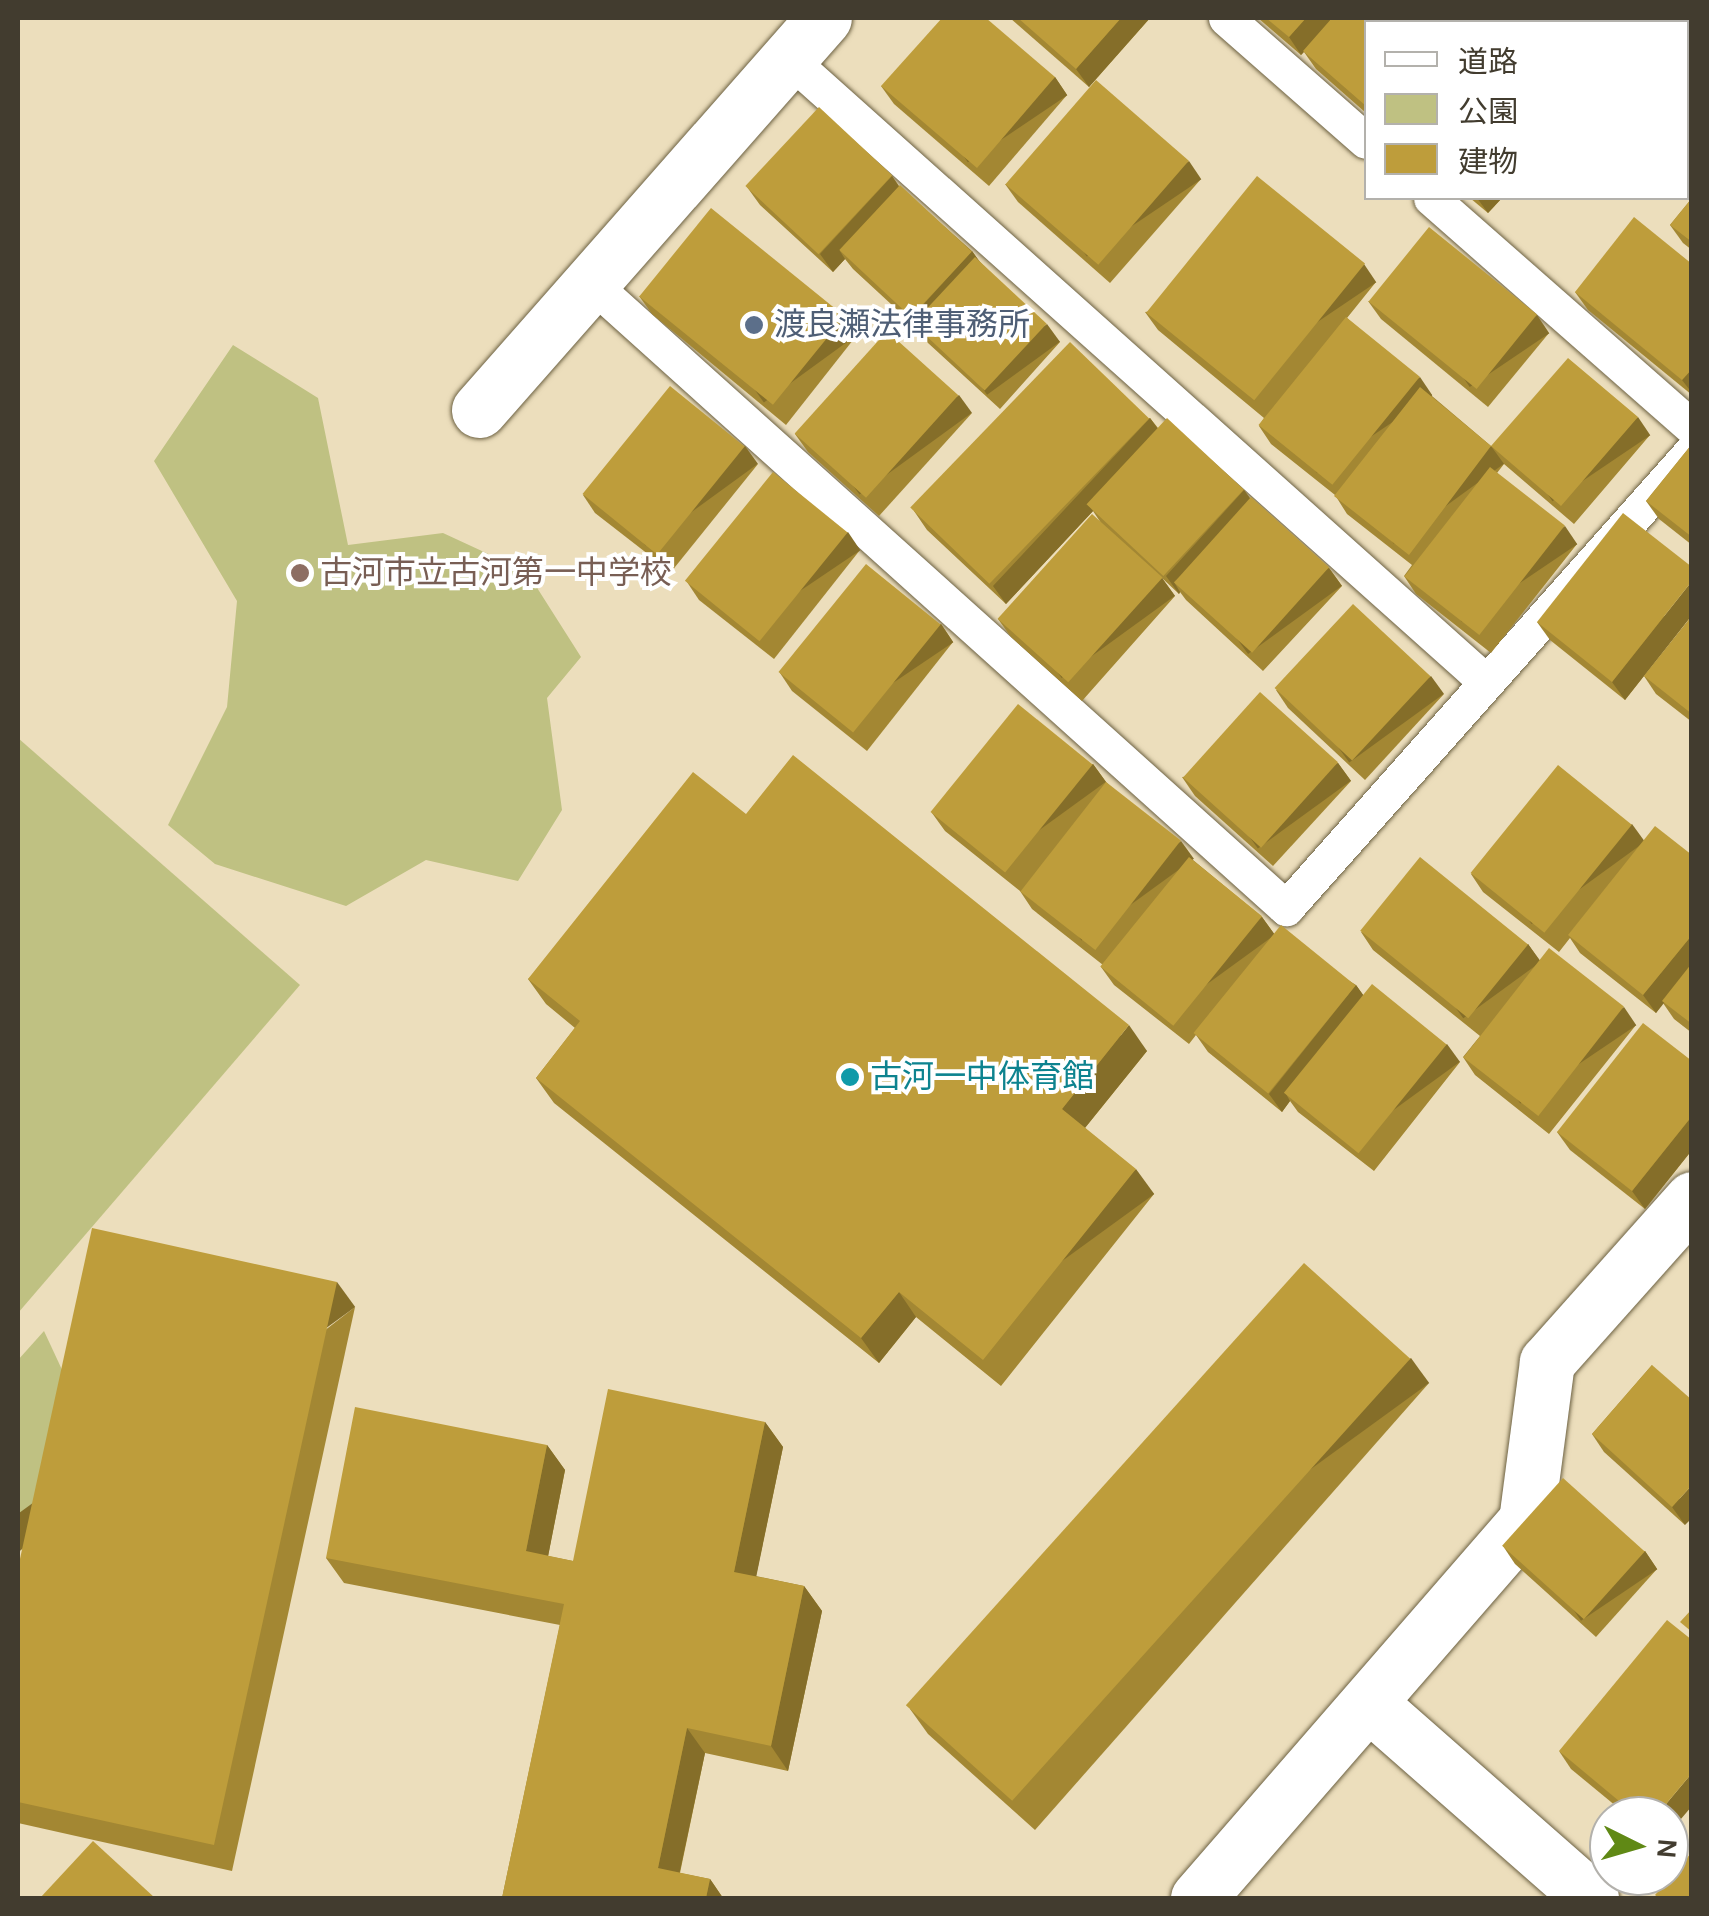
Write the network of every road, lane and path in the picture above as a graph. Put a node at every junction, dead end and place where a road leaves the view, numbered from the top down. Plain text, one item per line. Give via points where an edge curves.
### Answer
1 (824, 18) edge
2 (1226, 18) edge
3 (788, 58) junction
4 (1364, 139) edge
5 (1433, 200) edge
6 (591, 283) junction
7 (479, 410) dead end
8 (1692, 428) edge
9 (1692, 451) edge
10 (1485, 681) junction
11 (1692, 1199) edge
12 (1371, 1704) junction
13 (1198, 1898) edge
14 (1591, 1898) edge

1 - 3 street
2 - 4 lane
3 - 6 street
3 - 10 lane
5 - 8 lane
6 - 7 street
6 - 10 lane via 1286,908
9 - 10 lane
11 - 12 street via 1547,1362 1526,1521
12 - 13 street
12 - 14 street

